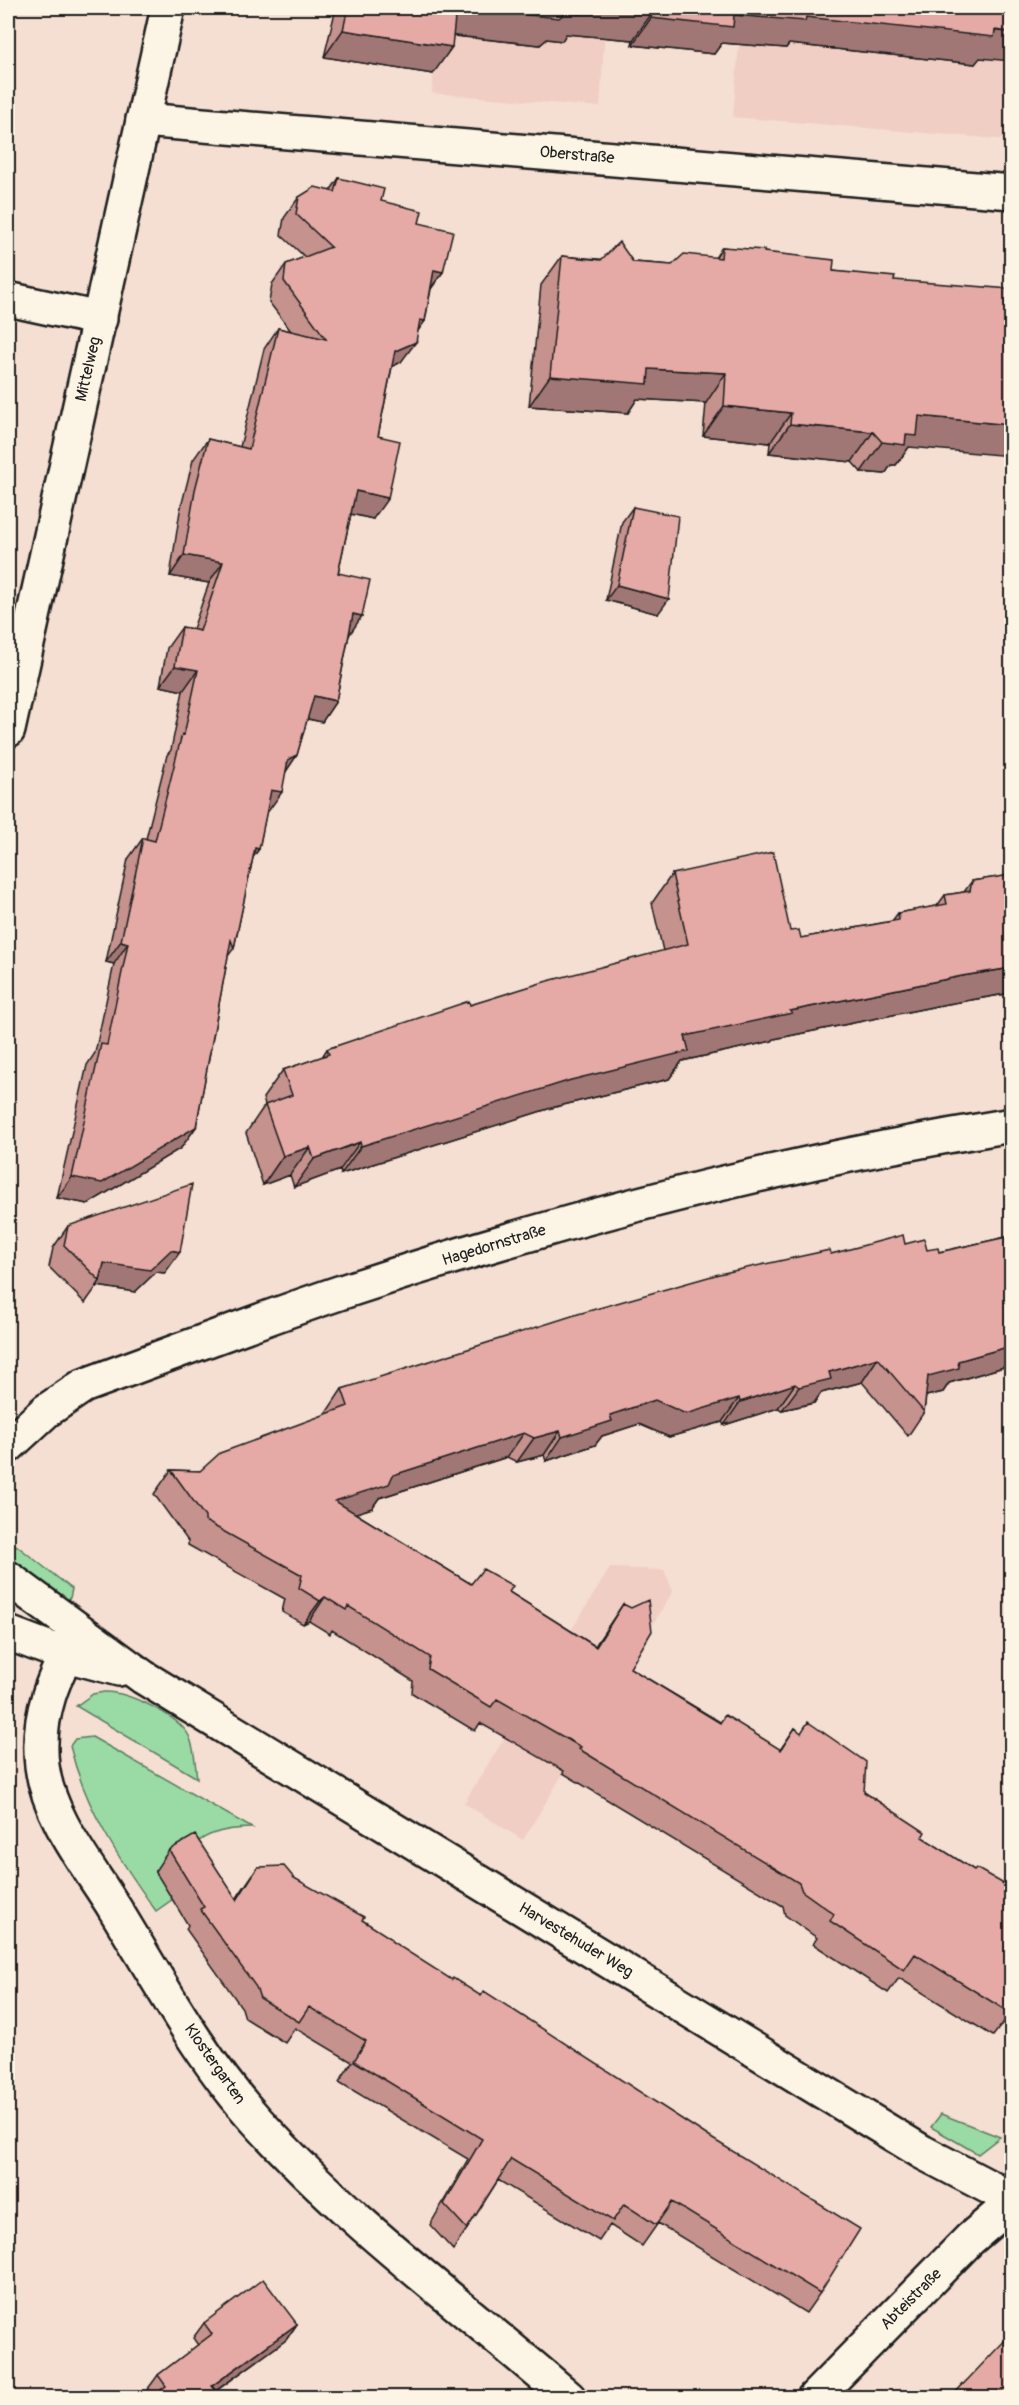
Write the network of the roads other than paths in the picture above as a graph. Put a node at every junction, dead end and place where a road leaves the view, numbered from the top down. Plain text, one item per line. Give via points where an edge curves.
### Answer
1 (168, 8) edge
2 (143, 120) junction
3 (1011, 192) edge
4 (8, 299) edge
5 (100, 319) junction
6 (8, 730) edge
7 (1011, 1125) edge
8 (8, 1446) edge
9 (8, 1578) edge
10 (8, 1633) edge
11 (73, 1644) junction
12 (1011, 2201) edge
13 (569, 2397) edge
14 (814, 2397) edge

1 - 2 street, Mittelweg
2 - 3 street, Oberstraße
2 - 5 street, Mittelweg
4 - 5 street
5 - 6 street, Mittelweg
7 - 8 street, Hagedornstraße via 683,1191 360,1286 83,1386 46,1411
9 - 11 street, Harvestehuder Weg
10 - 11 street, Harvestehuder Weg
11 - 12 street, Harvestehuder Weg via 99,1662 143,1677 922,2152
11 - 13 street, Klostergarten via 51,1687 43,1719 42,1767 49,1793 59,1818 222,2079 255,2120 331,2194
12 - 14 street, Abteistraße

